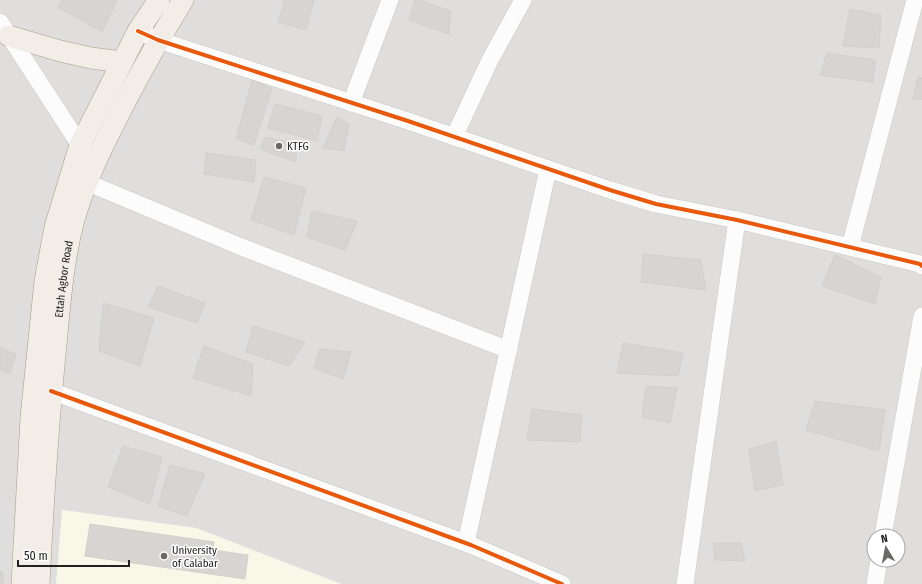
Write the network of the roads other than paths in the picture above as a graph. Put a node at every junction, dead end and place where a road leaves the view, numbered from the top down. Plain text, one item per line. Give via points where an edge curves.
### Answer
1 (159, 0) edge
2 (183, 0) edge
3 (390, 0) edge
4 (523, 0) edge
5 (915, 0) edge
6 (138, 31) junction
7 (3, 32) edge
8 (158, 40) junction
9 (122, 62) junction
10 (351, 103) junction
11 (454, 137) junction
12 (80, 145) junction
13 (95, 162) junction
14 (548, 169) junction
15 (78, 178) junction
16 (737, 220) junction
17 (850, 247) junction
18 (922, 266) edge
19 (922, 316) edge
20 (509, 350) junction
21 (51, 391) junction
22 (884, 528) edge
23 (466, 543) junction
24 (878, 568) edge
25 (22, 584) edge
26 (39, 584) edge
27 (562, 584) edge
28 (686, 584) edge
29 (875, 584) edge

1 - 6 main road, Ettah Agbor Road
2 - 8 main road, Ettah Agbor Road
3 - 10 street
4 - 11 street via 490,60
5 - 17 street
6 - 8 street
6 - 9 main road, Ettah Agbor Road
7 - 9 main road via 60,51
7 - 12 street
8 - 10 street
8 - 13 main road, Ettah Agbor Road
9 - 12 main road, Ettah Agbor Road
10 - 11 street
11 - 14 street
12 - 13 street
12 - 15 main road, Ettah Agbor Road
13 - 15 main road, Ettah Agbor Road
14 - 16 street via 656,204
14 - 20 street
15 - 20 street via 239,246
15 - 21 main road, Ettah Agbor Road via 74,221 60,298
15 - 25 main road, Ettah Agbor Road via 55,227 45,281 31,417
16 - 17 street
16 - 28 street
17 - 18 street
19 - 22 street
20 - 23 street
21 - 23 street
21 - 26 main road, Ettah Agbor Road
23 - 27 street
24 - 29 street

